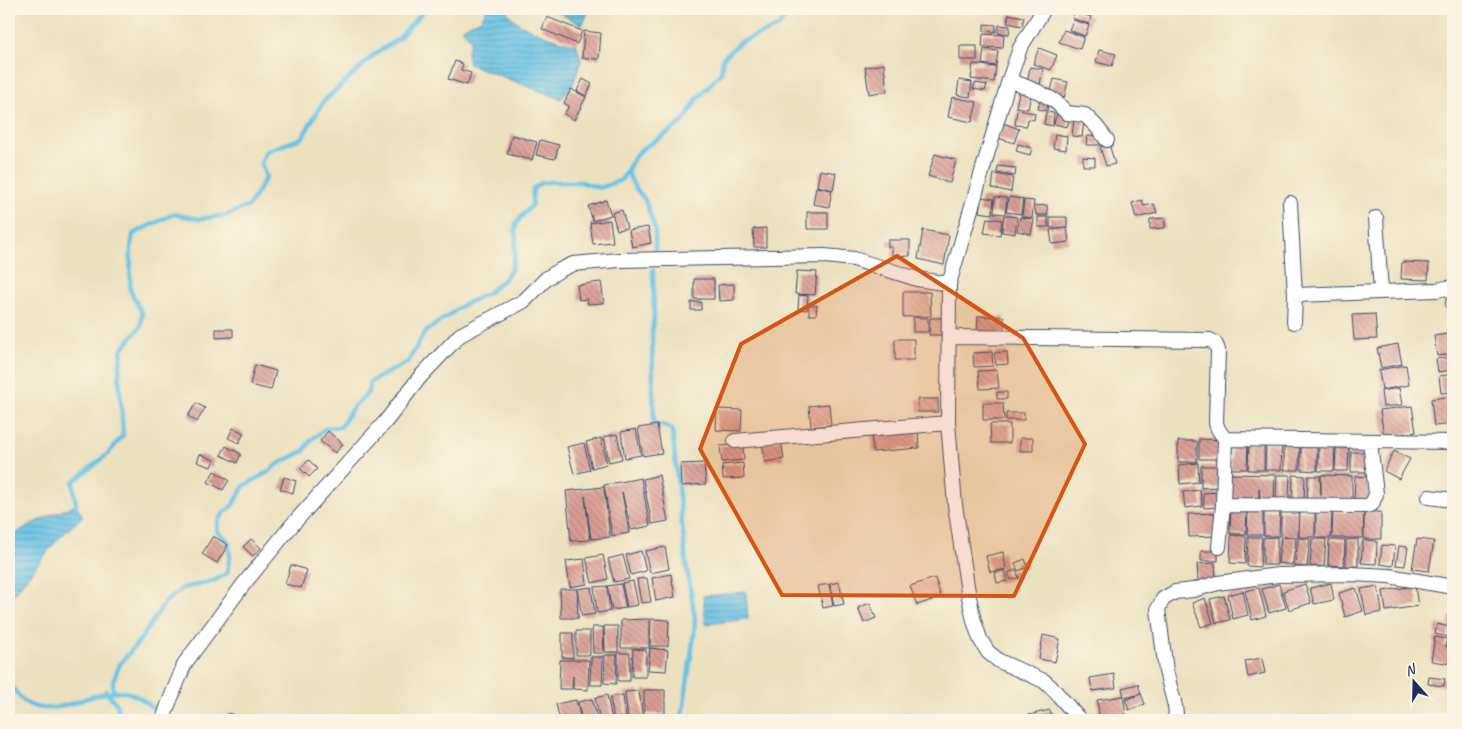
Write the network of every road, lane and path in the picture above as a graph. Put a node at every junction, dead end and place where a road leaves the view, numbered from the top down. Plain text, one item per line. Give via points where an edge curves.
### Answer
1 (1044, 9) edge
2 (1008, 80) junction
3 (1107, 140) dead end
4 (1290, 203) dead end
5 (1376, 218) dead end
6 (949, 284) junction
7 (1382, 292) junction
8 (1453, 292) edge
9 (1295, 295) junction
10 (1294, 322) dead end
11 (949, 337) junction
12 (948, 423) junction
13 (1226, 439) junction
14 (735, 441) dead end
15 (1370, 442) junction
16 (1453, 442) edge
17 (1429, 497) dead end
18 (1453, 500) edge
19 (1223, 505) junction
20 (1219, 547) dead end
21 (1453, 587) edge
22 (163, 720) edge
23 (1080, 720) edge
24 (1174, 720) edge

1 - 2 street via 1020,48
2 - 3 street via 1039,92 1067,113 1085,115
2 - 6 street
4 - 9 street
5 - 7 street
6 - 11 street
6 - 22 street via 917,279 854,259 825,256 619,260 573,264 560,270 524,301 460,335 420,377 386,421 243,584 185,663
7 - 8 street via 1447,288
7 - 9 street
9 - 10 street
11 - 12 street
11 - 13 street via 1210,340 1218,350 1216,423
12 - 14 street
12 - 23 street via 955,505 968,592 980,639 999,661 1049,685
13 - 15 street
13 - 19 street
15 - 16 street
15 - 19 street via 1376,494 1372,504
17 - 18 street
19 - 20 street
21 - 24 street via 1389,576 1278,575 1175,592 1164,599 1158,609 1166,671 1176,714

